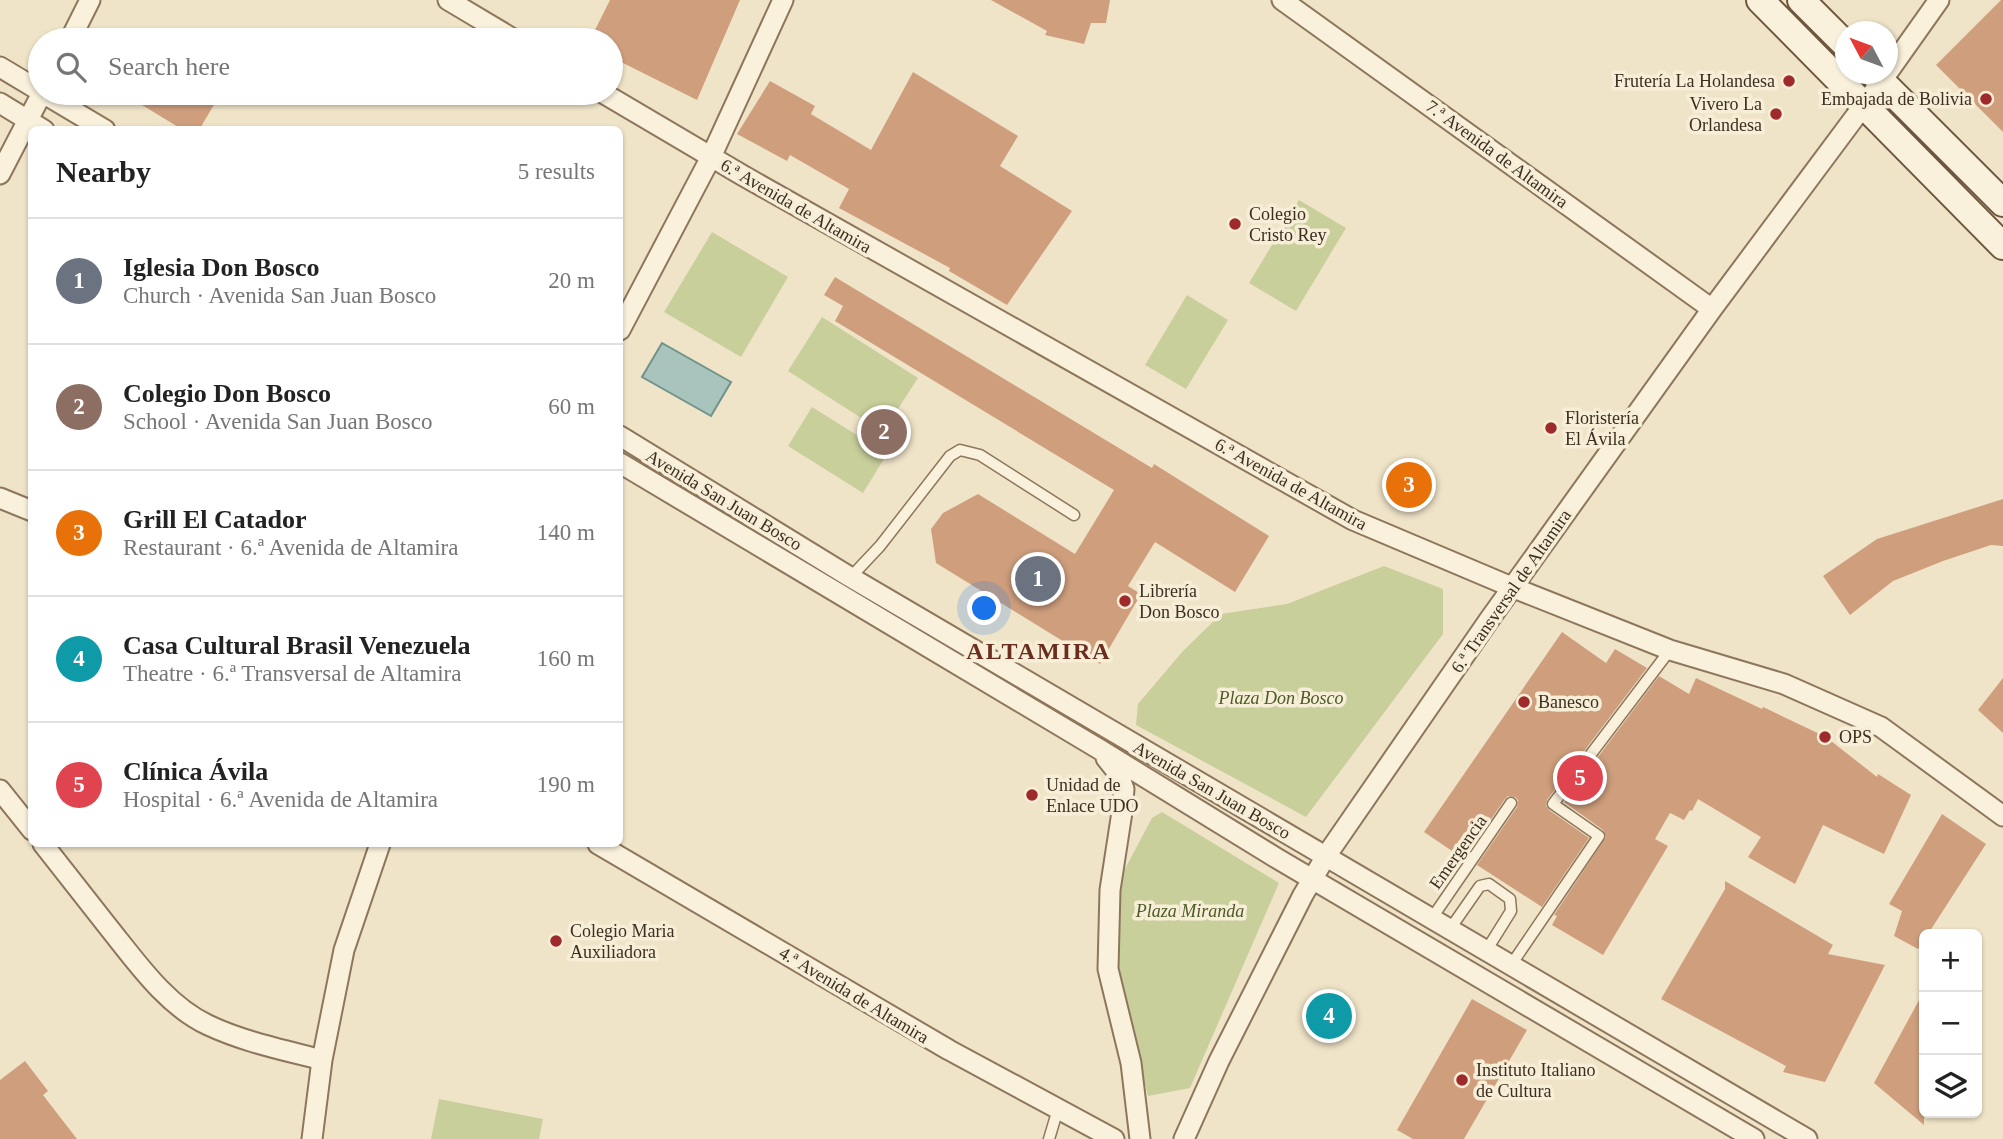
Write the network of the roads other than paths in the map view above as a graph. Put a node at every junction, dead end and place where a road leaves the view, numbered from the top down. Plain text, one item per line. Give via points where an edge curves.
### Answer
1 (90, 0) edge
2 (448, 0) edge
3 (783, 0) edge
4 (1282, 0) edge
5 (1760, 0) edge
6 (1801, 0) edge
7 (1939, 0) edge
8 (76, 28) edge
9 (495, 28) edge
10 (1835, 34) edge
11 (1898, 54) edge
12 (0, 67) edge
13 (28, 84) edge
14 (1876, 84) edge
15 (1891, 84) edge
16 (0, 103) edge
17 (1863, 104) junction
18 (40, 105) edge
19 (64, 105) edge
20 (623, 105) edge
21 (36, 125) edge
22 (98, 126) edge
23 (28, 136) edge
24 (711, 158) junction
25 (0, 174) edge
26 (2003, 203) edge
27 (2003, 246) edge
28 (1712, 309) junction
29 (623, 324) edge
30 (623, 438) edge
31 (623, 465) edge
32 (0, 498) edge
33 (28, 509) edge
34 (1074, 515) dead end
35 (850, 577) junction
36 (1514, 587) junction
37 (838, 594) junction
38 (1670, 650) junction
39 (1099, 749) junction
40 (0, 790) edge
41 (1511, 803) dead end
42 (2003, 816) edge
43 (28, 825) edge
44 (45, 847) edge
45 (379, 847) edge
46 (603, 847) edge
47 (1326, 856) junction
48 (1312, 879) junction
49 (1432, 918) junction
50 (1450, 929) junction
51 (1486, 951) junction
52 (1510, 966) junction
53 (322, 1060) junction
54 (1058, 1109) junction
55 (312, 1139) edge
56 (1049, 1139) edge
57 (1114, 1139) edge
58 (1140, 1139) edge
59 (1184, 1139) edge
60 (1754, 1139) edge
61 (1807, 1139) edge

1 - 8 street
2 - 9 street
3 - 24 street
4 - 28 street, 7.ª Avenida de Altamira
5 - 17 main road
6 - 10 main road
7 - 11 street, 6.ª Transversal de Altamira
12 - 13 street
14 - 17 street, 6.ª Transversal de Altamira
15 - 26 main road
16 - 21 street
17 - 27 main road
17 - 28 street, 6.ª Transversal de Altamira
18 - 21 street
19 - 22 street
20 - 24 street, 6.ª Avenida de Altamira
23 - 25 street
24 - 29 street
24 - 36 street, 6.ª Avenida de Altamira via 1353,520
28 - 36 street, 6.ª Transversal de Altamira
30 - 35 street, Avenida San Juan Bosco
31 - 37 street, Avenida San Juan Bosco
32 - 33 street
34 - 35 lane via 980,455 960,450 950,456
35 - 37 lane
35 - 47 street, Avenida San Juan Bosco
36 - 38 street, 6.ª Avenida de Altamira
36 - 47 street, 6.ª Transversal de Altamira
37 - 39 street, Avenida San Juan Bosco
38 - 42 street, 6.ª Avenida de Altamira via 1784,684 1881,727
38 - 52 lane via 1553,804 1599,836
39 - 48 street, Avenida San Juan Bosco
39 - 58 street via 1124,789 1110,890 1108,969 1131,1063
40 - 43 street
41 - 49 lane, Emergencia
44 - 53 street via 136,961 184,1010 232,1034
45 - 53 street via 344,950
46 - 54 street, 4.ª Avenida de Altamira via 948,1050
47 - 48 street, 6.ª Transversal de Altamira
47 - 49 street, Avenida San Juan Bosco
48 - 59 street, 6.ª Transversal de Altamira
48 - 60 street, Avenida San Juan Bosco
49 - 50 street, Avenida San Juan Bosco
50 - 51 street, Avenida San Juan Bosco
50 - 51 lane via 1480,886 1489,884 1510,899 1511,911
51 - 52 street, Avenida San Juan Bosco
52 - 61 street, Avenida San Juan Bosco
53 - 55 street
54 - 56 lane
54 - 57 street, 4.ª Avenida de Altamira

